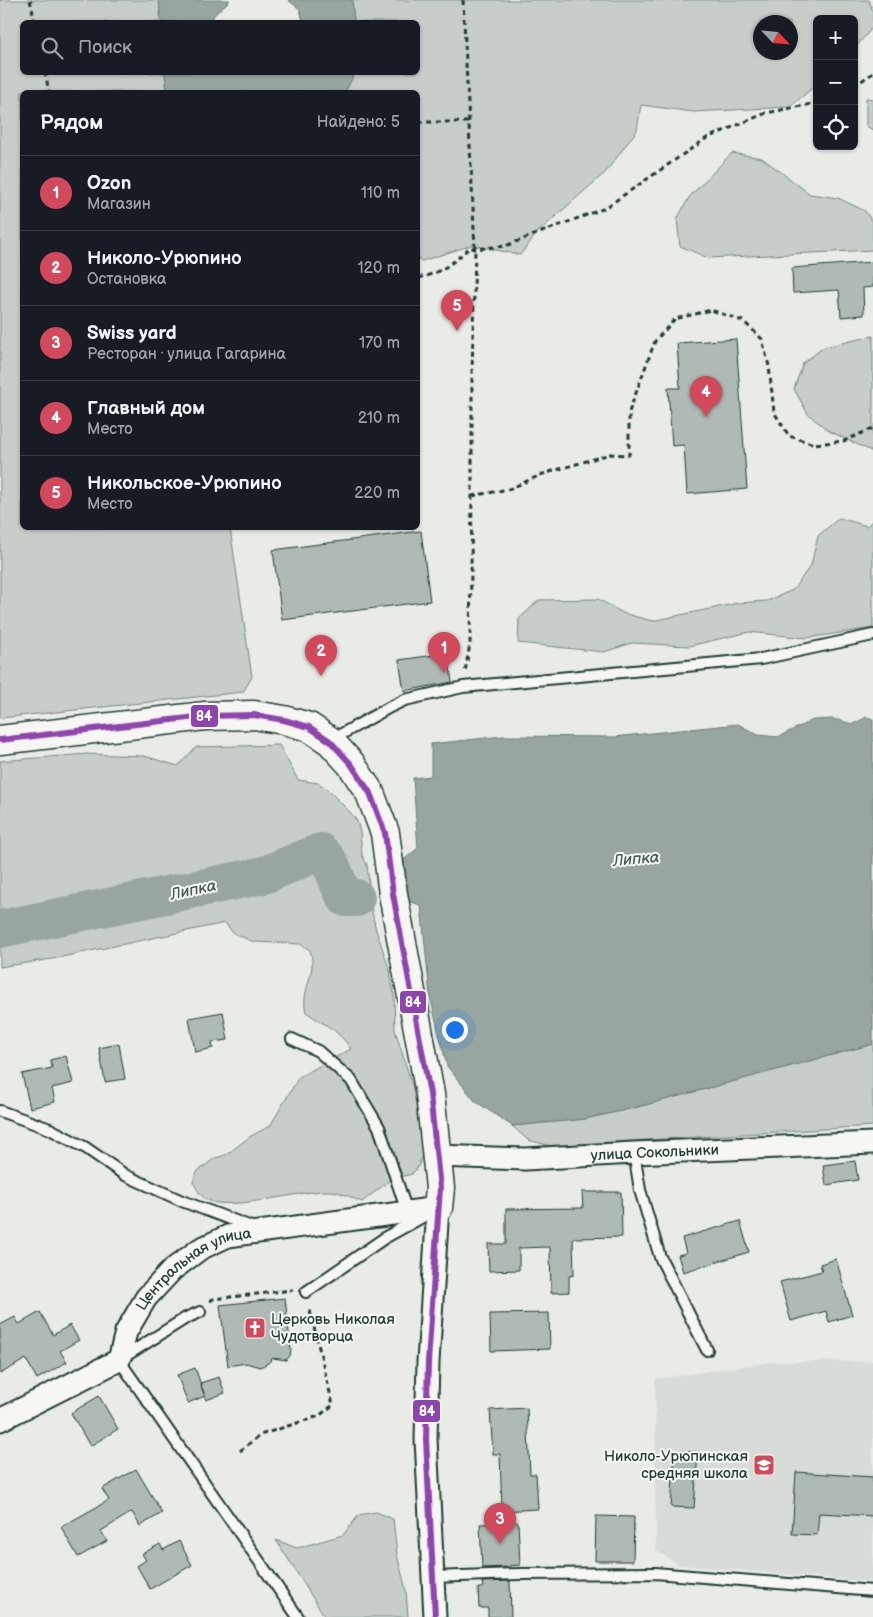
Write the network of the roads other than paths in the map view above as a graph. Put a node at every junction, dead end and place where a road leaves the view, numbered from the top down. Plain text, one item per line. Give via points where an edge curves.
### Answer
1 (873, 635) edge
2 (0, 740) edge
3 (330, 741) junction
4 (292, 1039) dead end
5 (0, 1111) edge
6 (873, 1143) edge
7 (634, 1153) junction
8 (437, 1156) junction
9 (438, 1208) junction
10 (408, 1212) junction
11 (262, 1231) junction
12 (306, 1292) road end
13 (200, 1312) road end
14 (707, 1350) dead end
15 (119, 1360) junction
16 (0, 1420) edge
17 (433, 1577) junction
18 (873, 1591) edge
19 (298, 1617) edge
20 (435, 1617) edge

1 - 3 lane via 761,659 463,687 405,700
2 - 3 street via 205,716 254,715 309,727
3 - 8 street via 351,764 370,793 385,833 430,1094
4 - 10 lane via 318,1051 351,1080 379,1127
5 - 11 lane via 50,1128 142,1183
6 - 7 street, улица Сокольники
7 - 8 street, улица Сокольники via 525,1160
7 - 14 lane via 640,1190 660,1257
8 - 9 street
9 - 10 street, Центральная улица
9 - 12 lane via 386,1237
9 - 17 street via 426,1439
10 - 11 street, Центральная улица
11 - 15 street, Центральная улица via 228,1236 200,1249 172,1270 146,1298 126,1332
13 - 15 lane
15 - 16 street
15 - 19 lane
17 - 18 lane via 656,1573
17 - 20 street

